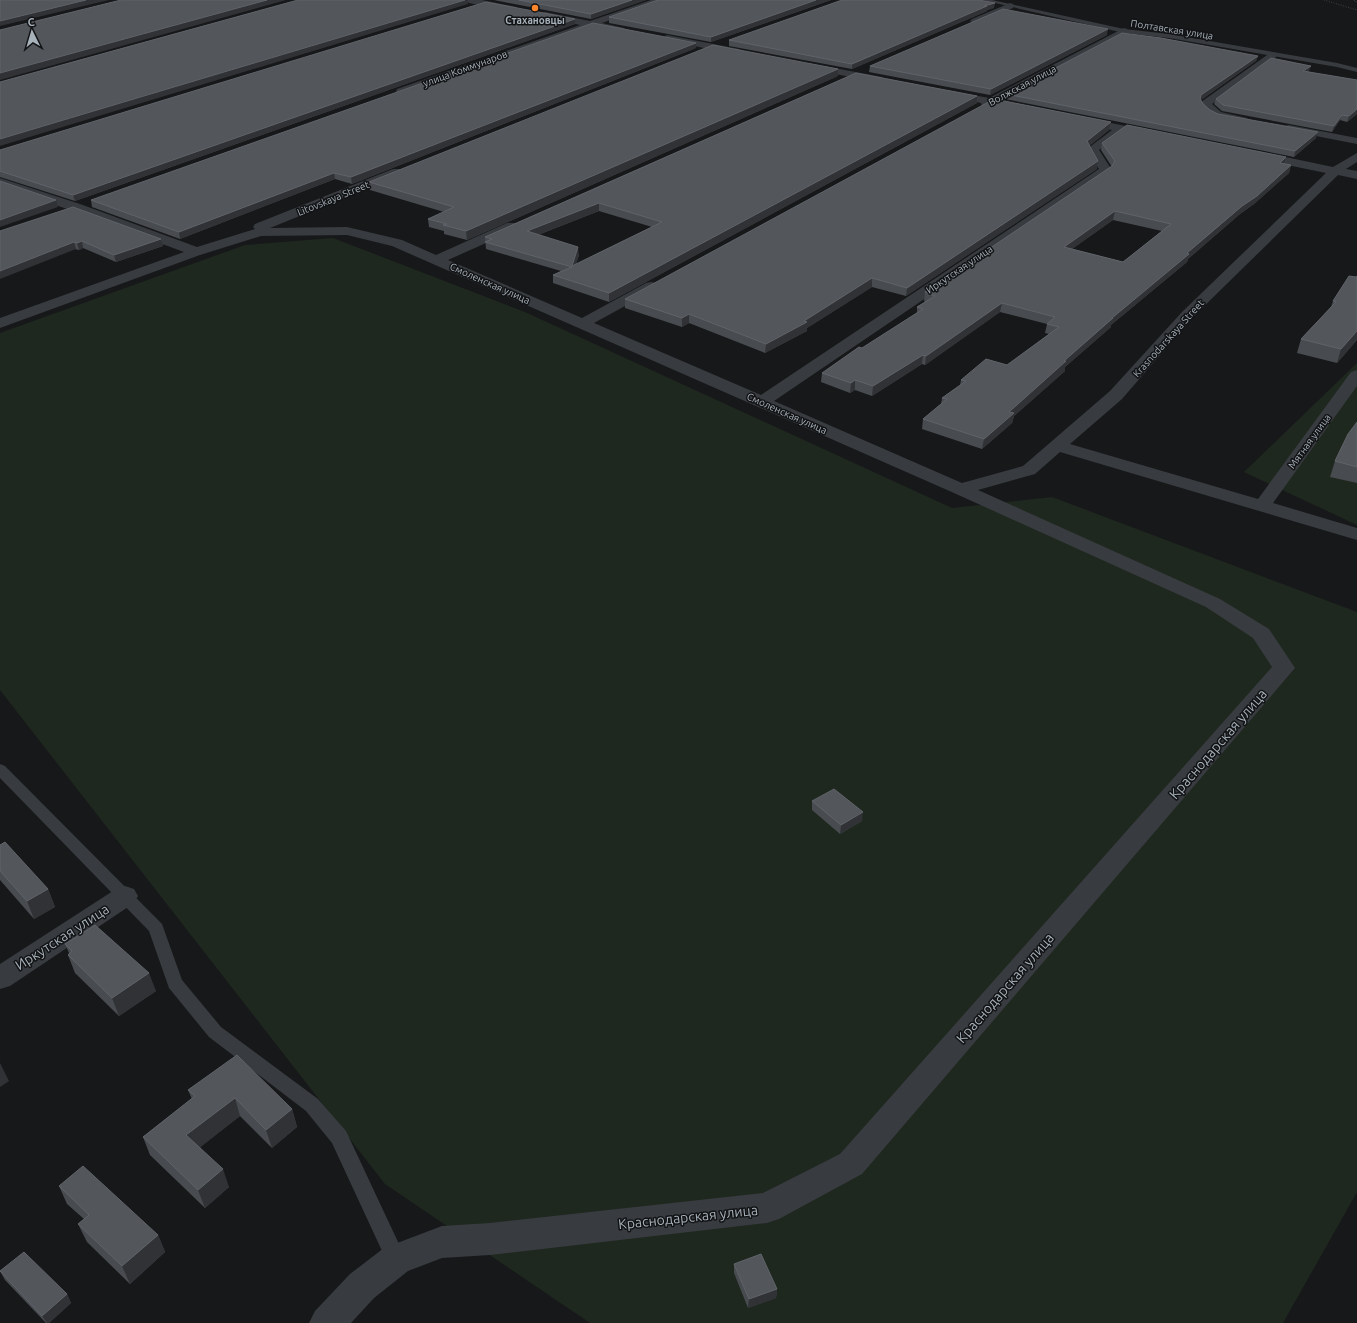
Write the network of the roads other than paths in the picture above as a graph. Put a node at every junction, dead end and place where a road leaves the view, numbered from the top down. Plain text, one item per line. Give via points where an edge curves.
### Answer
1 (469, 0) edge
2 (658, 0) edge
3 (986, 0) edge
4 (490, 2) edge
5 (1010, 6) junction
6 (462, 10) edge
7 (522, 10) edge
8 (537, 13) edge
9 (590, 24) junction
10 (967, 25) edge
11 (628, 31) edge
12 (1124, 31) junction
13 (658, 37) edge
14 (734, 39) edge
15 (712, 47) junction
16 (751, 55) edge
17 (1273, 55) junction
18 (690, 56) edge
19 (798, 64) edge
20 (874, 65) edge
21 (1357, 70) edge
22 (852, 74) junction
23 (838, 81) edge
24 (891, 82) edge
25 (937, 91) edge
26 (388, 95) edge
27 (991, 102) junction
28 (977, 109) edge
29 (1032, 110) edge
30 (1069, 117) edge
31 (1256, 122) edge
32 (1279, 126) edge
33 (1122, 128) junction
34 (1160, 136) edge
35 (1357, 141) edge
36 (1244, 153) edge
37 (1357, 157) edge
38 (410, 167) edge
39 (1335, 171) junction
40 (1357, 175) edge
41 (0, 182) edge
42 (90, 202) dead end
43 (75, 207) junction
44 (60, 212) edge
45 (524, 221) edge
46 (197, 252) junction
47 (437, 260) junction
48 (658, 282) edge
49 (0, 323) edge
50 (582, 324) junction
51 (1357, 375) edge
52 (762, 402) junction
53 (1057, 446) junction
54 (962, 489) junction
55 (1262, 506) junction
56 (1357, 534) edge
57 (0, 769) edge
58 (125, 896) junction
59 (0, 978) edge
60 (396, 1259) junction
61 (327, 1323) edge

1 - 4 street
2 - 9 street, улица Коммунаров
3 - 5 lane, Полтавская улица
4 - 6 street
4 - 7 street
5 - 10 street
5 - 12 lane, Полтавская улица
8 - 9 street
9 - 11 street
9 - 26 street, улица Коммунаров
12 - 17 lane, Полтавская улица via 1169,36
12 - 27 street, Волжская улица
13 - 15 street
14 - 15 street
15 - 16 street
15 - 18 street
17 - 21 lane, Полтавская улица
17 - 31 street via 1205,104 1217,115
19 - 22 street
20 - 22 street
22 - 23 street
22 - 24 street
25 - 27 street
27 - 28 street, Волжская улица
27 - 29 street
30 - 33 street
32 - 35 street
33 - 34 street
33 - 52 street, Иркутская улица via 1093,148 1106,170
36 - 39 street
37 - 39 street, Krasnodarskaya Street
38 - 46 street, Litovskaya Street
39 - 40 street
39 - 53 street, Krasnodarskaya Street via 1187,315 1116,395
41 - 43 street
42 - 43 street
43 - 44 street
43 - 46 street
45 - 47 street
46 - 47 street, Смоленская улица via 260,232 347,231 397,243
46 - 49 street, Litovskaya Street
47 - 50 street, Смоленская улица
48 - 50 street
50 - 52 street, Смоленская улица
51 - 55 street, Мятная улица
52 - 54 street, Смоленская улица
53 - 54 street, Krasnodarskaya Street via 1029,470
53 - 55 street
54 - 60 street, Краснодарская улица via 1213,603 1261,634 1284,668 851,1164 767,1208 490,1239 442,1242
55 - 56 street
57 - 58 lane
58 - 59 street, Иркутская улица
58 - 60 lane via 156,928 175,983 215,1032 312,1105 339,1137
60 - 61 street, Краснодарская улица via 362,1286

